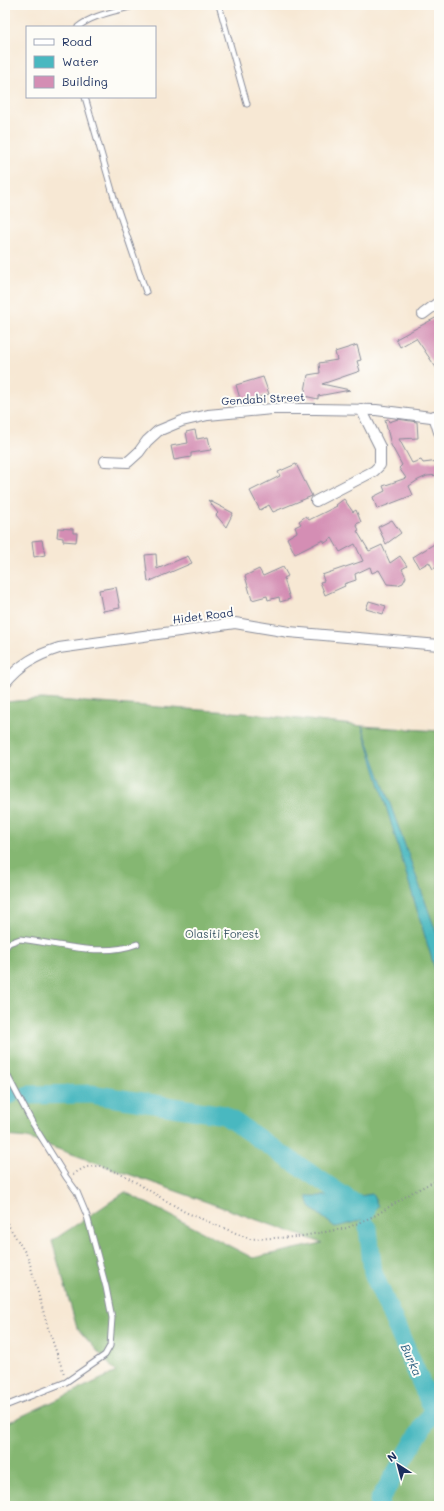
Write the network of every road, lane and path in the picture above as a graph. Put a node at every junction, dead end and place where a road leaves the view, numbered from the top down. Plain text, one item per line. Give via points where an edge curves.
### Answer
1 (137, 5) edge
2 (219, 5) edge
3 (79, 26) edge
4 (85, 98) edge
5 (247, 104) dead end
6 (146, 292) dead end
7 (439, 302) edge
8 (424, 314) dead end
9 (361, 409) junction
10 (436, 417) edge
11 (439, 432) edge
12 (105, 461) dead end
13 (316, 501) dead end
14 (439, 645) edge
15 (5, 683) edge
16 (137, 944) dead end
17 (5, 948) edge
18 (5, 1071) edge
19 (66, 1177) junction
20 (439, 1179) edge
21 (5, 1220) edge
22 (66, 1382) junction
23 (5, 1406) edge

1 - 3 lane via 96,17
2 - 5 lane
4 - 6 lane via 115,201
7 - 8 street
9 - 10 street, Gendabi Street
9 - 12 street, Gendabi Street via 272,410 208,415 182,420 158,431 128,462
9 - 13 street via 380,447 380,464 374,471
10 - 11 street
14 - 15 street, Hidet Road via 289,632 235,624 59,648 34,658 14,672
16 - 17 lane via 124,948 96,949 20,939 9,943
18 - 19 lane via 33,1124
19 - 20 path via 86,1167 100,1166 122,1174 185,1212 250,1239 297,1237 347,1228 376,1215
19 - 22 lane via 77,1192 86,1216 112,1318 110,1346 106,1354
21 - 22 path via 28,1257
22 - 23 lane

